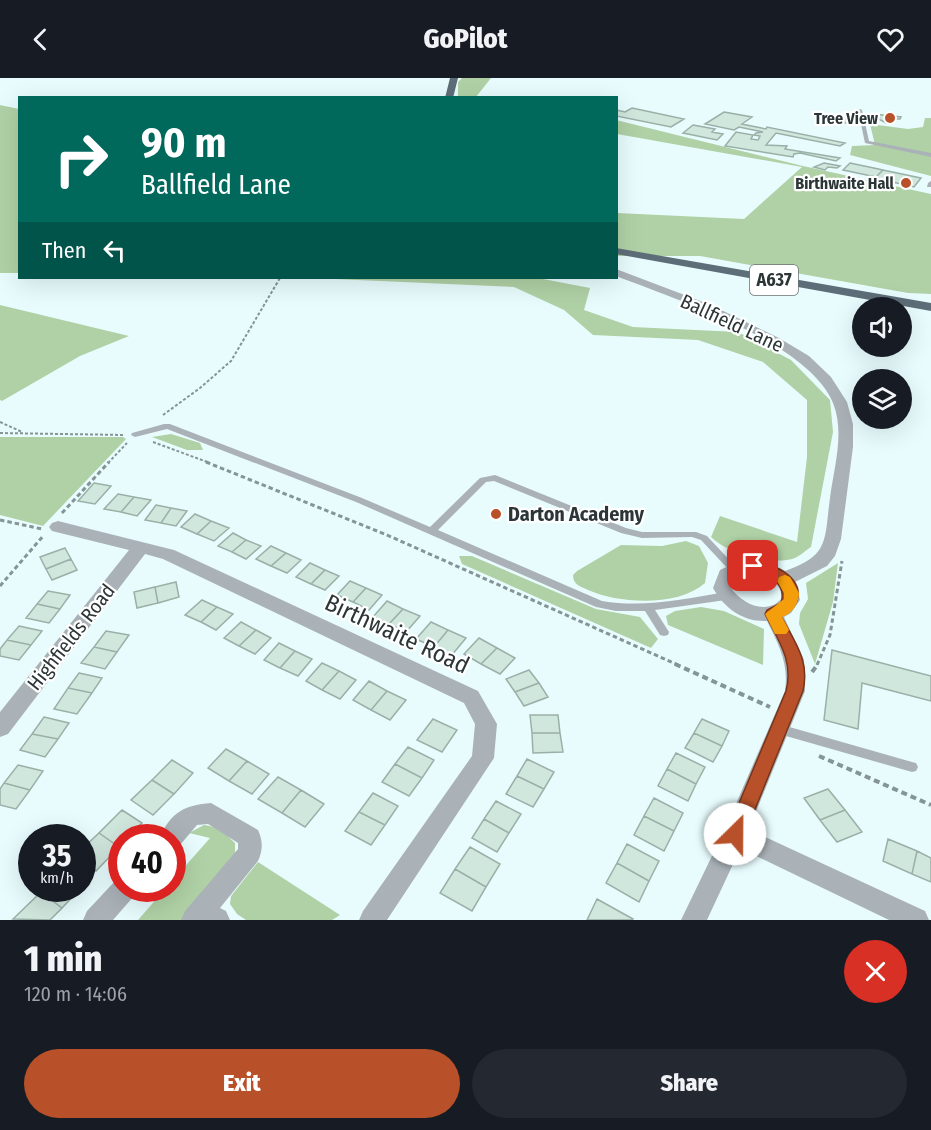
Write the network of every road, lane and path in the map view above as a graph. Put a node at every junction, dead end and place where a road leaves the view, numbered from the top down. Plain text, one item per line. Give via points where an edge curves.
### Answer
1 (454, 78) edge
2 (450, 96) edge
3 (860, 110) dead end
4 (931, 155) edge
5 (618, 251) edge
6 (618, 273) edge
7 (931, 307) edge
8 (0, 423) edge
9 (0, 433) edge
10 (23, 433) junction
11 (135, 435) junction
12 (0, 520) edge
13 (58, 526) joint
14 (432, 531) junction
15 (831, 544) junction
16 (142, 546) junction
17 (733, 569) junction
18 (783, 579) junction
19 (726, 596) junction
20 (648, 608) junction
21 (772, 614) junction
22 (664, 632) dead end
23 (795, 691) junction
24 (782, 721) junction
25 (0, 728) edge
26 (817, 756) dead end
27 (912, 767) dead end
28 (931, 805) edge
29 (183, 824) edge
30 (735, 834) junction
31 (112, 902) edge
32 (205, 917) edge
33 (96, 920) edge
34 (372, 920) edge
35 (694, 920) edge
36 (916, 920) edge

1 - 2 highway
3 - 4 lane via 867,142
5 - 7 highway, A637
6 - 15 street, Ballfield Lane via 764,334 823,375 840,401 846,429
8 - 10 path
9 - 10 path
10 - 11 path
11 - 14 lane via 167,426
11 - 24 path via 251,477 404,542
12 - 13 path via 38,530
13 - 16 street, Birthwaite Road
14 - 17 lane via 483,480 495,478 624,531 642,535 693,534 704,538
14 - 20 lane via 600,604 621,609
15 - 18 street via 821,562
15 - 23 path via 842,560 831,629 818,666
16 - 25 street, Highfields Road
16 - 34 street, Birthwaite Road via 168,554 471,697 486,724 483,758
17 - 18 street via 765,568
17 - 19 street via 723,581
18 - 21 street via 792,593 791,600
19 - 20 lane
19 - 21 street via 751,613
20 - 22 lane
21 - 23 street via 796,660
23 - 24 street
24 - 27 lane
24 - 30 street
26 - 28 path
29 - 32 street via 191,815 211,813 250,838 250,853
30 - 35 street
30 - 36 street
31 - 33 street

